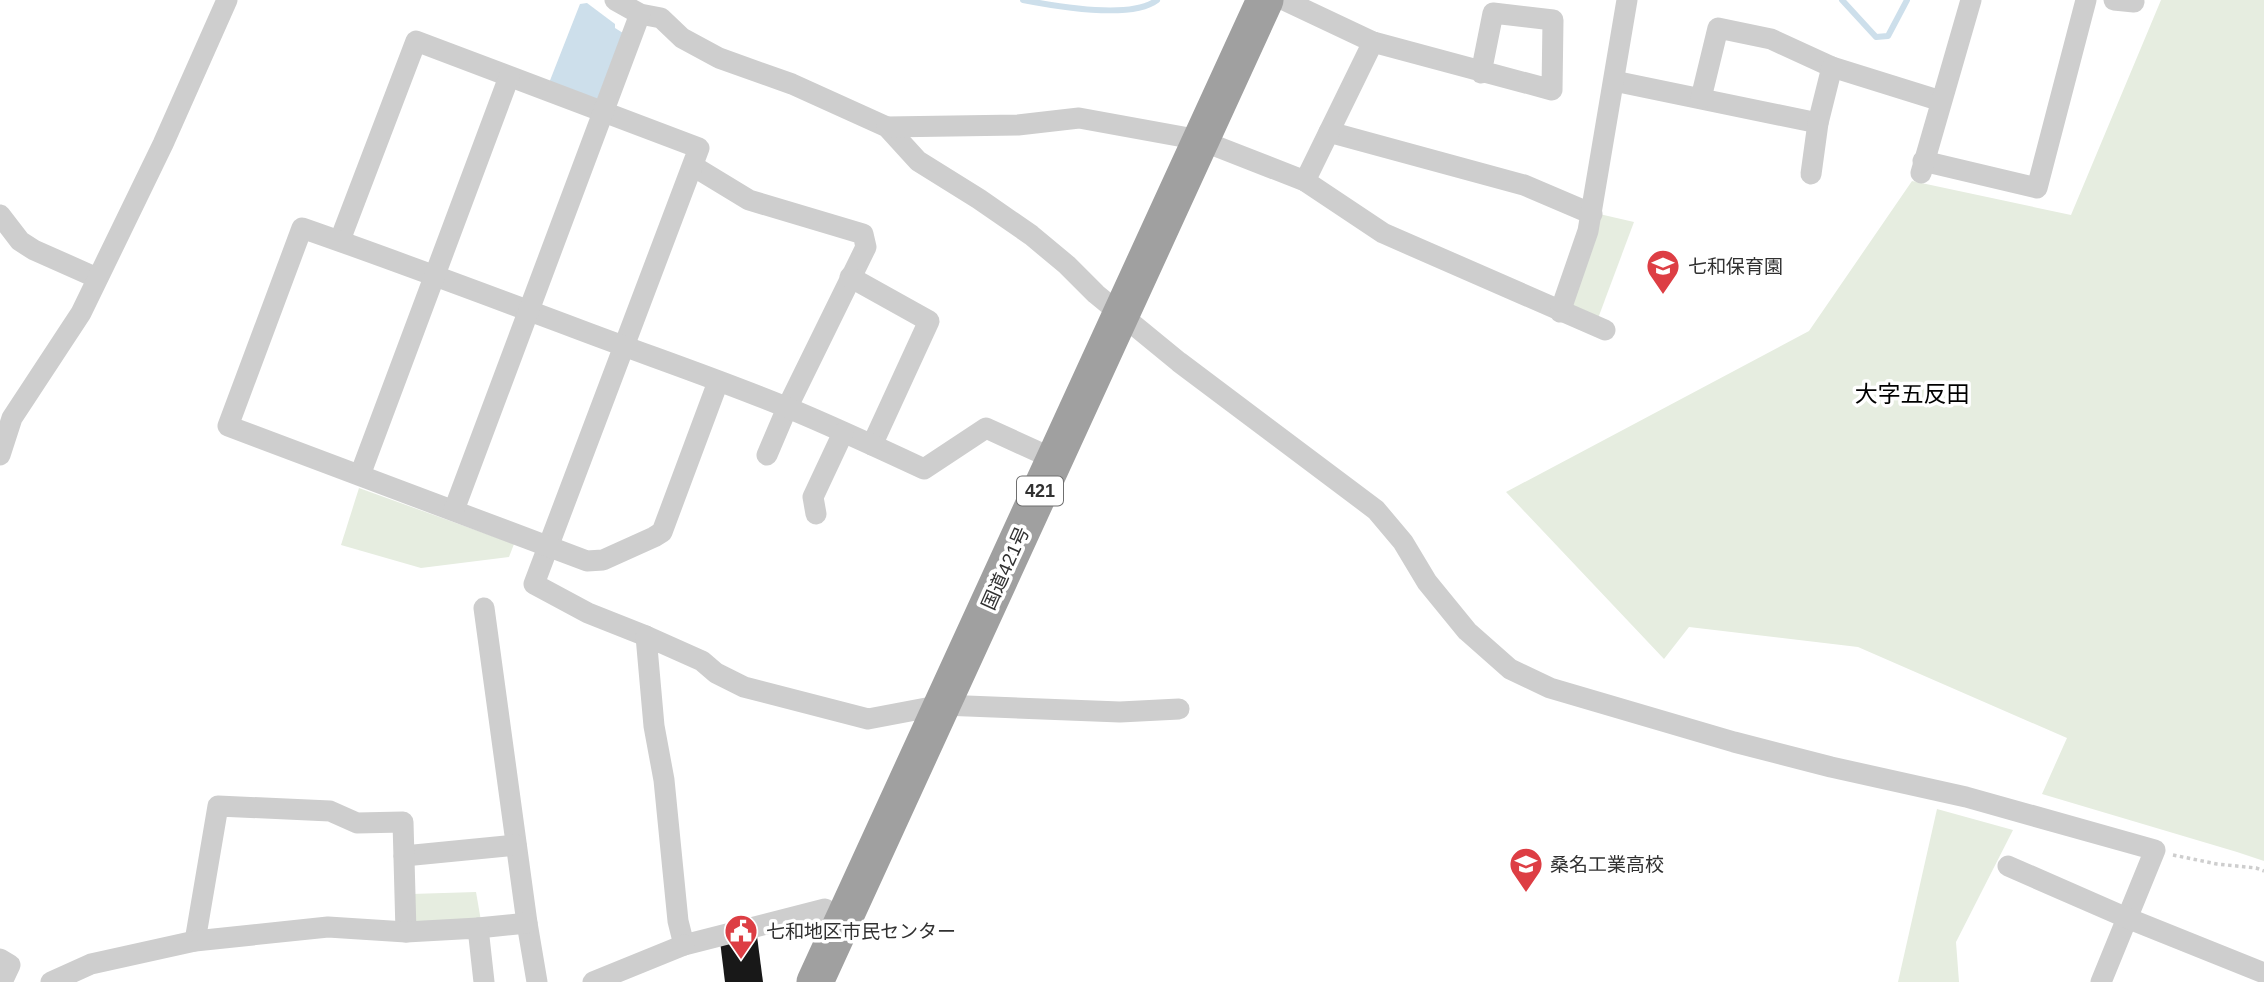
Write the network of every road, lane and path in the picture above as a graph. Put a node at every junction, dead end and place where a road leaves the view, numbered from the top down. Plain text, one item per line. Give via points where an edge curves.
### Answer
1 (227, 0) edge
2 (615, 0) edge
3 (1265, 0) edge
4 (1284, 0) edge
5 (1627, 0) edge
6 (1971, 0) edge
7 (2086, 0) edge
8 (652, 11) edge
9 (1373, 42) junction
10 (1832, 67) junction
11 (1481, 73) junction
12 (509, 77) junction
13 (1614, 81) junction
14 (1701, 98) junction
15 (1941, 101) junction
16 (603, 112) junction
17 (1818, 123) junction
18 (887, 127) junction
19 (1329, 132) junction
20 (1200, 139) junction
21 (693, 166) junction
22 (1811, 173) dead end
23 (1305, 181) junction
24 (1592, 214) junction
25 (0, 215) edge
26 (340, 240) junction
27 (436, 277) junction
28 (850, 277) junction
29 (97, 278) junction
30 (528, 311) junction
31 (1560, 312) junction
32 (1121, 314) junction
33 (1605, 330) dead end
34 (625, 347) junction
35 (718, 382) junction
36 (787, 408) junction
37 (843, 433) junction
38 (872, 445) junction
39 (0, 455) edge
40 (767, 455) dead end
41 (1054, 459) junction
42 (360, 475) junction
43 (454, 510) junction
44 (816, 514) dead end
45 (549, 547) junction
46 (484, 608) dead end
47 (646, 636) junction
48 (942, 705) junction
49 (1179, 709) dead end
50 (516, 845) junction
51 (2155, 850) junction
52 (404, 856) junction
53 (2008, 866) dead end
54 (2264, 871) edge
55 (2127, 918) junction
56 (843, 920) junction
57 (527, 923) junction
58 (478, 928) junction
59 (406, 932) junction
60 (195, 941) junction
61 (684, 945) junction
62 (0, 959) edge
63 (2264, 973) edge
64 (2, 982) edge
65 (51, 982) edge
66 (484, 982) edge
67 (537, 982) edge
68 (593, 982) edge
69 (815, 982) edge
70 (2101, 982) edge

1 - 29 street
2 - 8 street
3 - 20 highway, 国道421号 / 421
4 - 9 street
5 - 13 street
6 - 15 street
7 - 15 street via 2037,188 1922,168
8 - 16 street
8 - 18 street via 682,38 719,58 792,84
9 - 11 street
9 - 19 street
10 - 14 street via 1770,39 1718,27
10 - 15 street
10 - 17 street
11 - 11 street via 1493,13 1553,20 1552,90
12 - 16 street
12 - 26 street via 416,41
12 - 27 street
13 - 14 street
13 - 24 street
14 - 17 street
16 - 21 street via 699,148
16 - 30 street
17 - 22 street
18 - 20 street via 1018,125 1079,118
18 - 32 street via 918,161 1031,235
19 - 23 street
19 - 24 street via 1524,185
20 - 23 street
20 - 32 highway, 国道421号 / 421
21 - 28 street via 749,200 863,234 866,247
21 - 34 street
23 - 31 street via 1383,233
24 - 31 street
25 - 29 street via 20,241
26 - 27 street
26 - 42 street via 302,228 228,426
27 - 30 street
27 - 42 street
28 - 36 street
28 - 38 street via 929,321
29 - 39 street via 81,313 12,418
30 - 34 street
30 - 43 street
31 - 33 street
32 - 41 highway, 国道421号 / 421
32 - 51 street via 1376,510 1467,631 1510,669 1550,688 1721,738 1966,797
34 - 35 street
34 - 45 street
35 - 36 street
35 - 45 street via 662,532 603,560 587,561
36 - 37 street
36 - 40 street
37 - 38 street
37 - 44 street via 813,497
38 - 41 street via 923,469 986,428
41 - 48 highway, 国道421号 / 421
42 - 43 street
43 - 45 street
45 - 47 street via 534,584 588,613
46 - 50 street
47 - 48 street via 702,660 744,687 868,719
47 - 61 street
48 - 49 street via 1120,712
48 - 56 highway, 国道421号 / 421
50 - 52 street
50 - 57 street
51 - 54 path
51 - 55 street
52 - 59 street
52 - 60 street via 402,822 357,823 330,811 218,806
53 - 55 street
55 - 63 street
55 - 70 street
56 - 61 street via 825,909
56 - 69 highway, 国道421号 / 421
57 - 58 street
57 - 67 street
58 - 59 street
58 - 66 street
59 - 60 street via 328,927
60 - 65 street via 91,964
61 - 68 street
62 - 64 street via 10,965

